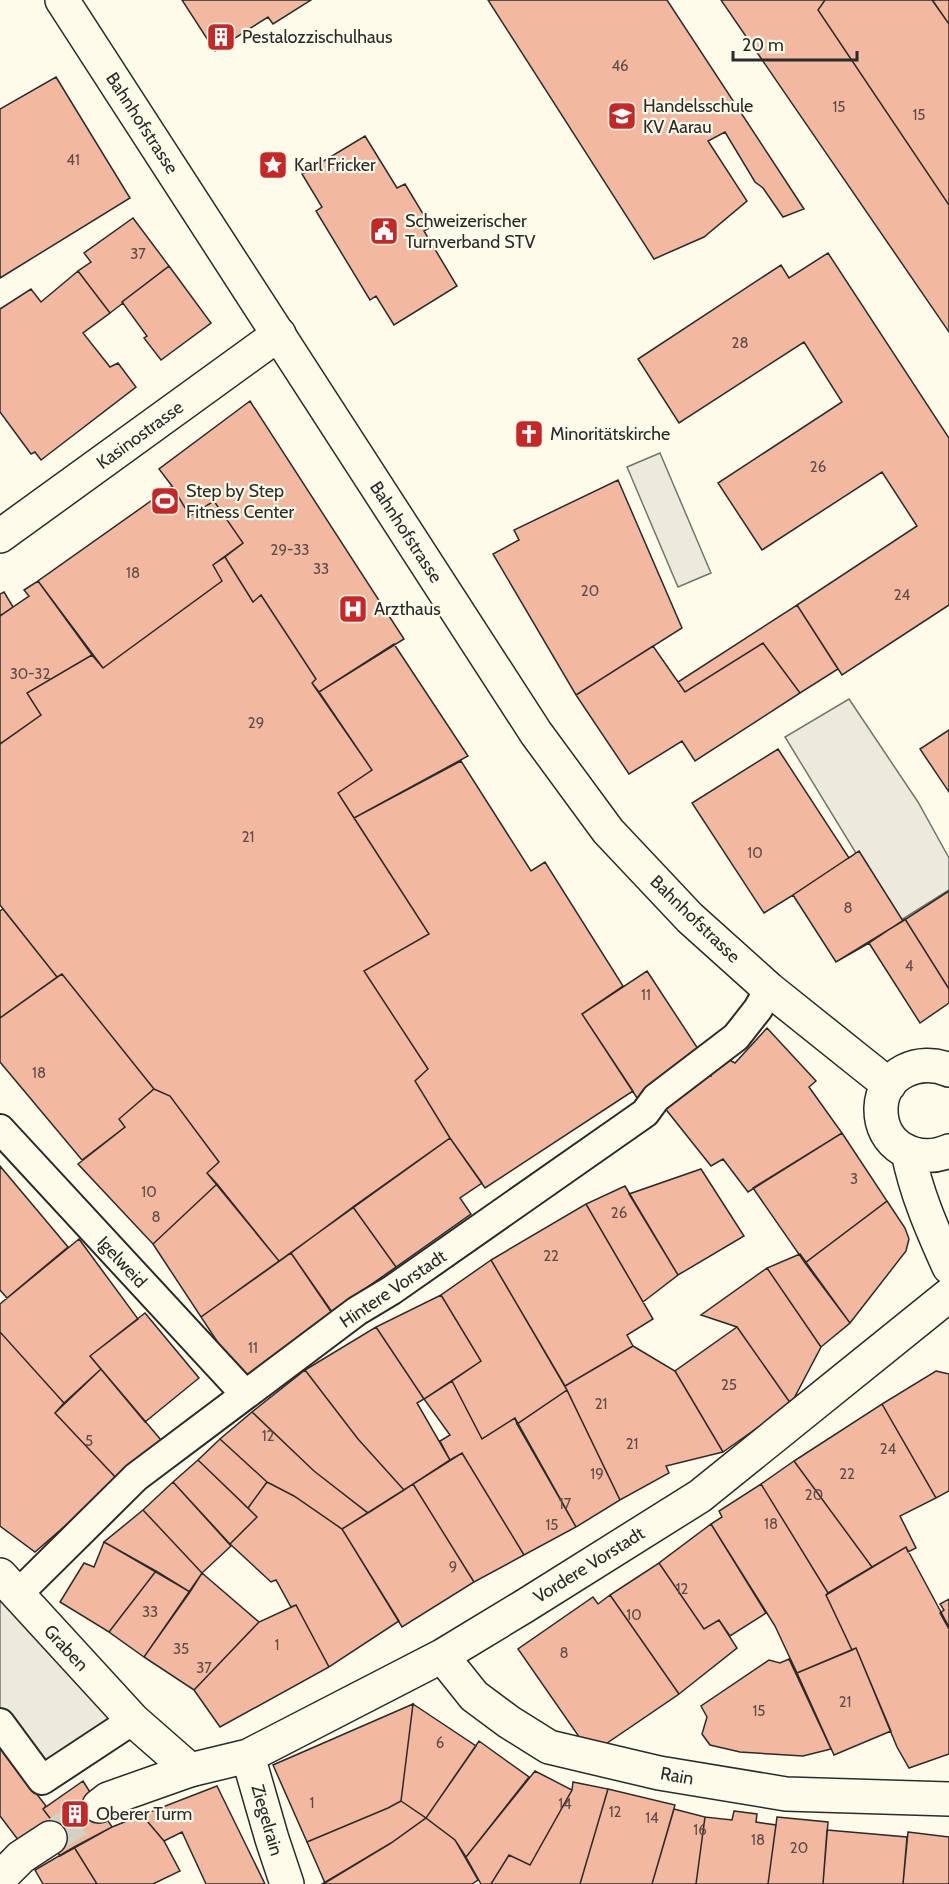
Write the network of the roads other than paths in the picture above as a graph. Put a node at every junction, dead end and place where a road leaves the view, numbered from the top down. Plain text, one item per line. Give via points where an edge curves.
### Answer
1 (62, 0) edge
2 (279, 334) junction
3 (0, 536) edge
4 (770, 989) junction
5 (949, 1070) edge
6 (889, 1084) junction
7 (0, 1129) edge
8 (949, 1151) edge
9 (908, 1152) junction
10 (949, 1267) edge
11 (949, 1295) edge
12 (245, 1394) junction
13 (8, 1584) edge
14 (442, 1656) junction
15 (133, 1720) junction
16 (0, 1723) edge
17 (248, 1755) junction
18 (190, 1770) junction
19 (949, 1799) edge
20 (99, 1806) tunnel mouth
21 (50, 1838) tunnel mouth
22 (18, 1873) edge
23 (287, 1884) edge

1 - 2 street, Bahnhofstrasse
2 - 3 street, Kasinostrasse
2 - 4 street, Bahnhofstrasse via 566,776 608,831 690,918
4 - 6 street, Bahnhofstrasse
4 - 12 street, Hintere Vorstadt via 736,1037 656,1098 645,1113 357,1311
5 - 6 street via 918,1065
6 - 9 street via 881,1107 883,1120 887,1134
7 - 12 street, Igelweid
8 - 9 street via 935,1156
9 - 10 street via 930,1226
11 - 14 street, Vordere Vorstadt via 700,1496
12 - 13 street, Hintere Vorstadt via 136,1477 30,1582
13 - 15 street, Graben
14 - 17 street, Vordere Vorstadt
14 - 19 street, Rain via 474,1696 549,1747 659,1773 786,1794
15 - 16 street via 42,1780
15 - 18 street, Graben
17 - 18 street, Vordere Vorstadt
17 - 23 street, Ziegelrain
18 - 20 street, Vordere Vorstadt via 108,1799
21 - 22 street

